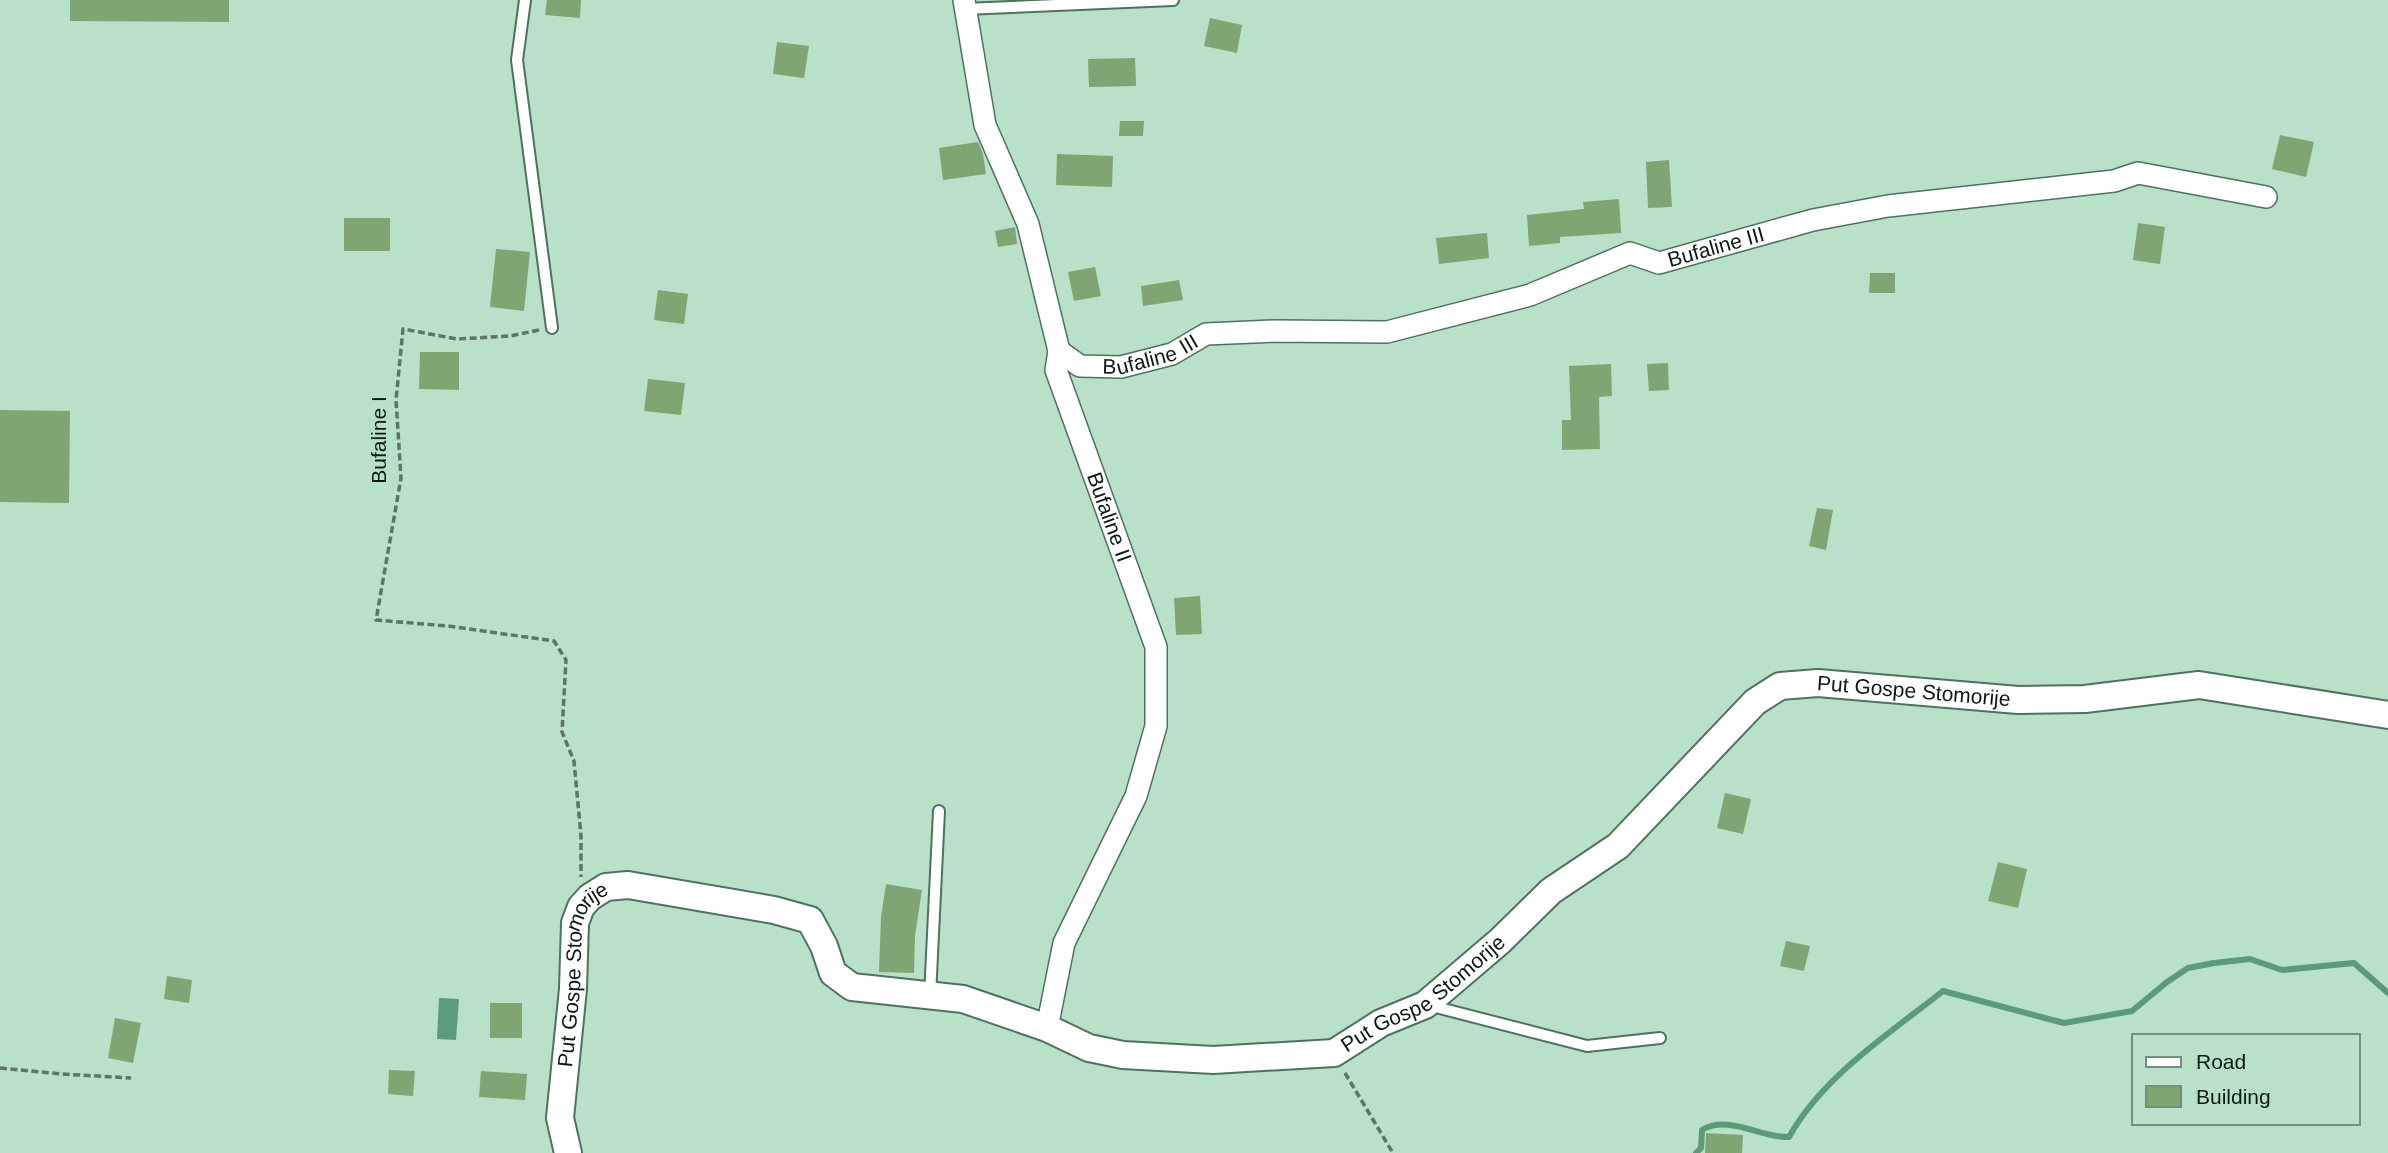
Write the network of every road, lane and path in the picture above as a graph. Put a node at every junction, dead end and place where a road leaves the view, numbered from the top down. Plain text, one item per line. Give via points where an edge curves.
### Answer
1 (525, 0) edge
2 (1173, 0) edge
3 (964, 5) edge
4 (2266, 197) dead end
5 (552, 328) joint
6 (1059, 351) junction
7 (2388, 715) edge
8 (939, 811) dead end
9 (581, 907) junction
10 (930, 996) junction
11 (1425, 1005) junction
12 (1047, 1028) junction
13 (1660, 1038) dead end
14 (1334, 1053) junction
15 (0, 1068) edge
16 (131, 1078) dead end
17 (568, 1153) edge
18 (1393, 1153) edge

1 - 5 lane via 517,60
2 - 3 lane
3 - 6 street, Bufaline II via 985,125 1028,224
4 - 6 street, Bufaline III via 2138,173 2114,181 1812,219 1659,263 1630,253 1530,295 1387,332 1206,334 1172,354 1121,367 1080,366
5 - 9 path, Bufaline I via 457,339 403,329 396,400 401,478 376,620 554,640 566,660 562,732 574,761
6 - 12 street, Bufaline II via 1056,370 1156,647 1157,726 1136,796 1064,943
7 - 11 street, Put Gospe Stomorije via 2199,685 2085,699 2018,700 1818,683 1780,686 1755,702 1618,846 1551,891
8 - 10 lane
9 - 10 street, Put Gospe Stomorije via 606,887 628,885 774,910 810,920 833,973 852,987
9 - 17 street, Put Gospe Stomorije via 575,923 561,1118
10 - 12 street, Put Gospe Stomorije via 963,999
11 - 13 lane via 1587,1046
11 - 14 street, Put Gospe Stomorije via 1381,1023
12 - 14 street, Put Gospe Stomorije via 1089,1048 1123,1055 1213,1060
14 - 18 path
15 - 16 path

